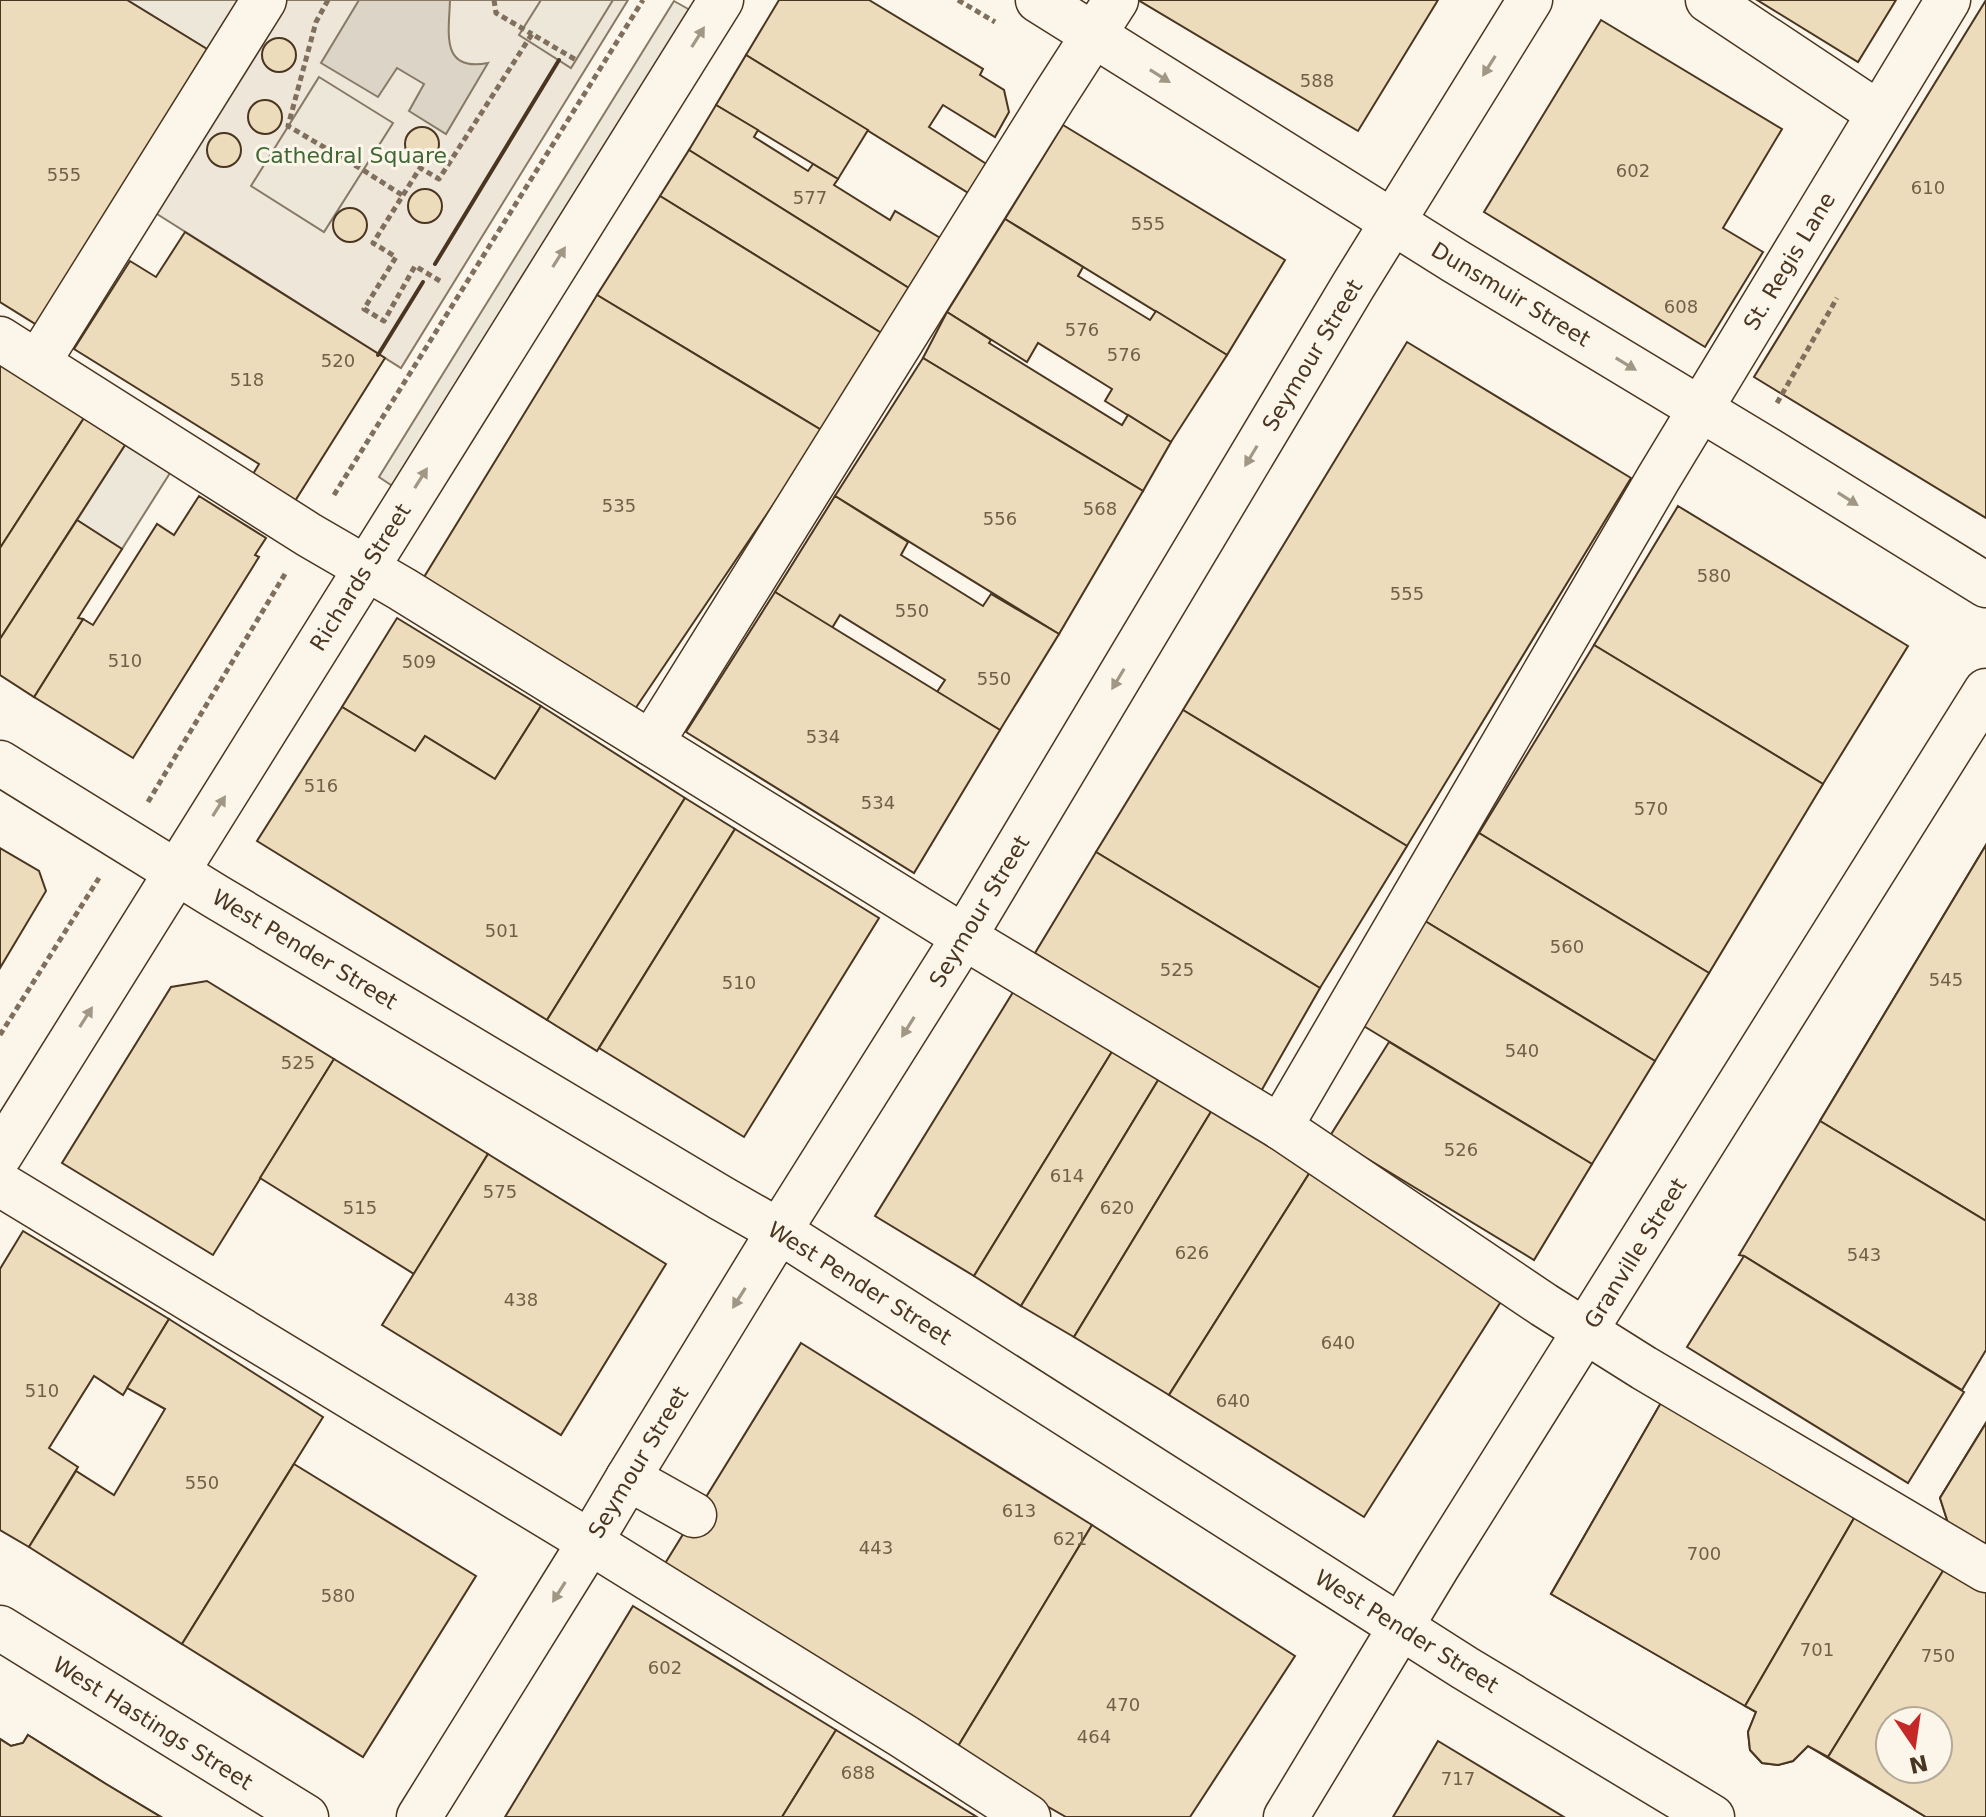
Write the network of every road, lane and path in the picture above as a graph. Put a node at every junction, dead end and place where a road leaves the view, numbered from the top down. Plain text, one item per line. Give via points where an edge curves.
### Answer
1 (264, 0) edge
2 (328, 0) edge
3 (494, 0) edge
4 (643, 0) edge
5 (721, 0) edge
6 (1038, 0) edge
7 (1530, 0) edge
8 (1708, 0) edge
9 (1948, 0) edge
10 (1105, 18) edge
11 (532, 34) junction
12 (576, 60) dead end
13 (1878, 113) junction
14 (402, 195) junction
15 (1392, 221) junction
16 (440, 281) dead end
17 (1837, 298) dead end
18 (0, 339) edge
19 (38, 362) junction
20 (1783, 393) dead end
21 (1700, 409) junction
22 (329, 503) dead end
23 (290, 565) dead end
24 (365, 568) junction
25 (1986, 585) edge
26 (1986, 691) edge
27 (651, 743) junction
28 (0, 763) edge
29 (159, 784) dead end
30 (179, 872) junction
31 (89, 895) dead end
32 (964, 937) junction
33 (0, 1035) edge
34 (1280, 1127) junction
35 (0, 1155) edge
36 (0, 1184) edge
37 (779, 1231) junction
38 (1587, 1331) junction
39 (628, 1478) junction
40 (694, 1515) dead end
41 (590, 1542) junction
42 (1986, 1570) edge
43 (1401, 1627) junction
44 (0, 1628) edge
45 (306, 1817) edge
46 (419, 1817) edge
47 (1028, 1817) edge
48 (1286, 1817) edge
49 (1712, 1817) edge

1 - 19 main road
2 - 14 path via 316,22 288,126
3 - 11 path via 496,13
4 - 22 path
24 -> 5 main road, Richards Street
6 - 10 main road, Dunsmuir Street
7 -> 15 main road, Seymour Street
8 - 13 main road
9 - 13 main road, St. Regis Lane
10 -> 15 main road, Dunsmuir Street
10 - 27 main road
11 - 12 path
11 - 14 path via 439,179 420,168
13 - 21 main road, St. Regis Lane
14 - 16 path via 373,243 396,257 364,309 384,321 415,266
15 -> 21 main road, Dunsmuir Street
15 -> 32 main road, Seymour Street
17 - 20 path
18 - 19 main road
19 - 24 main road
21 -> 25 main road, Dunsmuir Street
21 - 34 main road, St. Regis Lane
23 - 29 path
24 - 27 main road
30 -> 24 main road, Richards Street
26 - 38 main road, Granville Street
27 - 32 main road
28 - 30 main road, West Pender Street
35 -> 30 main road, Richards Street
30 - 37 main road, West Pender Street
31 - 33 path
32 - 34 main road
32 -> 37 main road, Seymour Street
34 - 38 main road
36 - 41 main road
37 -> 39 main road, Seymour Street
37 - 43 main road, West Pender Street
38 - 42 main road
38 - 43 main road, Granville Street
39 - 40 main road
39 - 41 main road, Seymour Street
41 -> 46 main road, Seymour Street
41 - 47 main road
43 - 48 main road, Granville Street
43 - 49 main road, West Pender Street
44 - 45 main road, West Hastings Street

